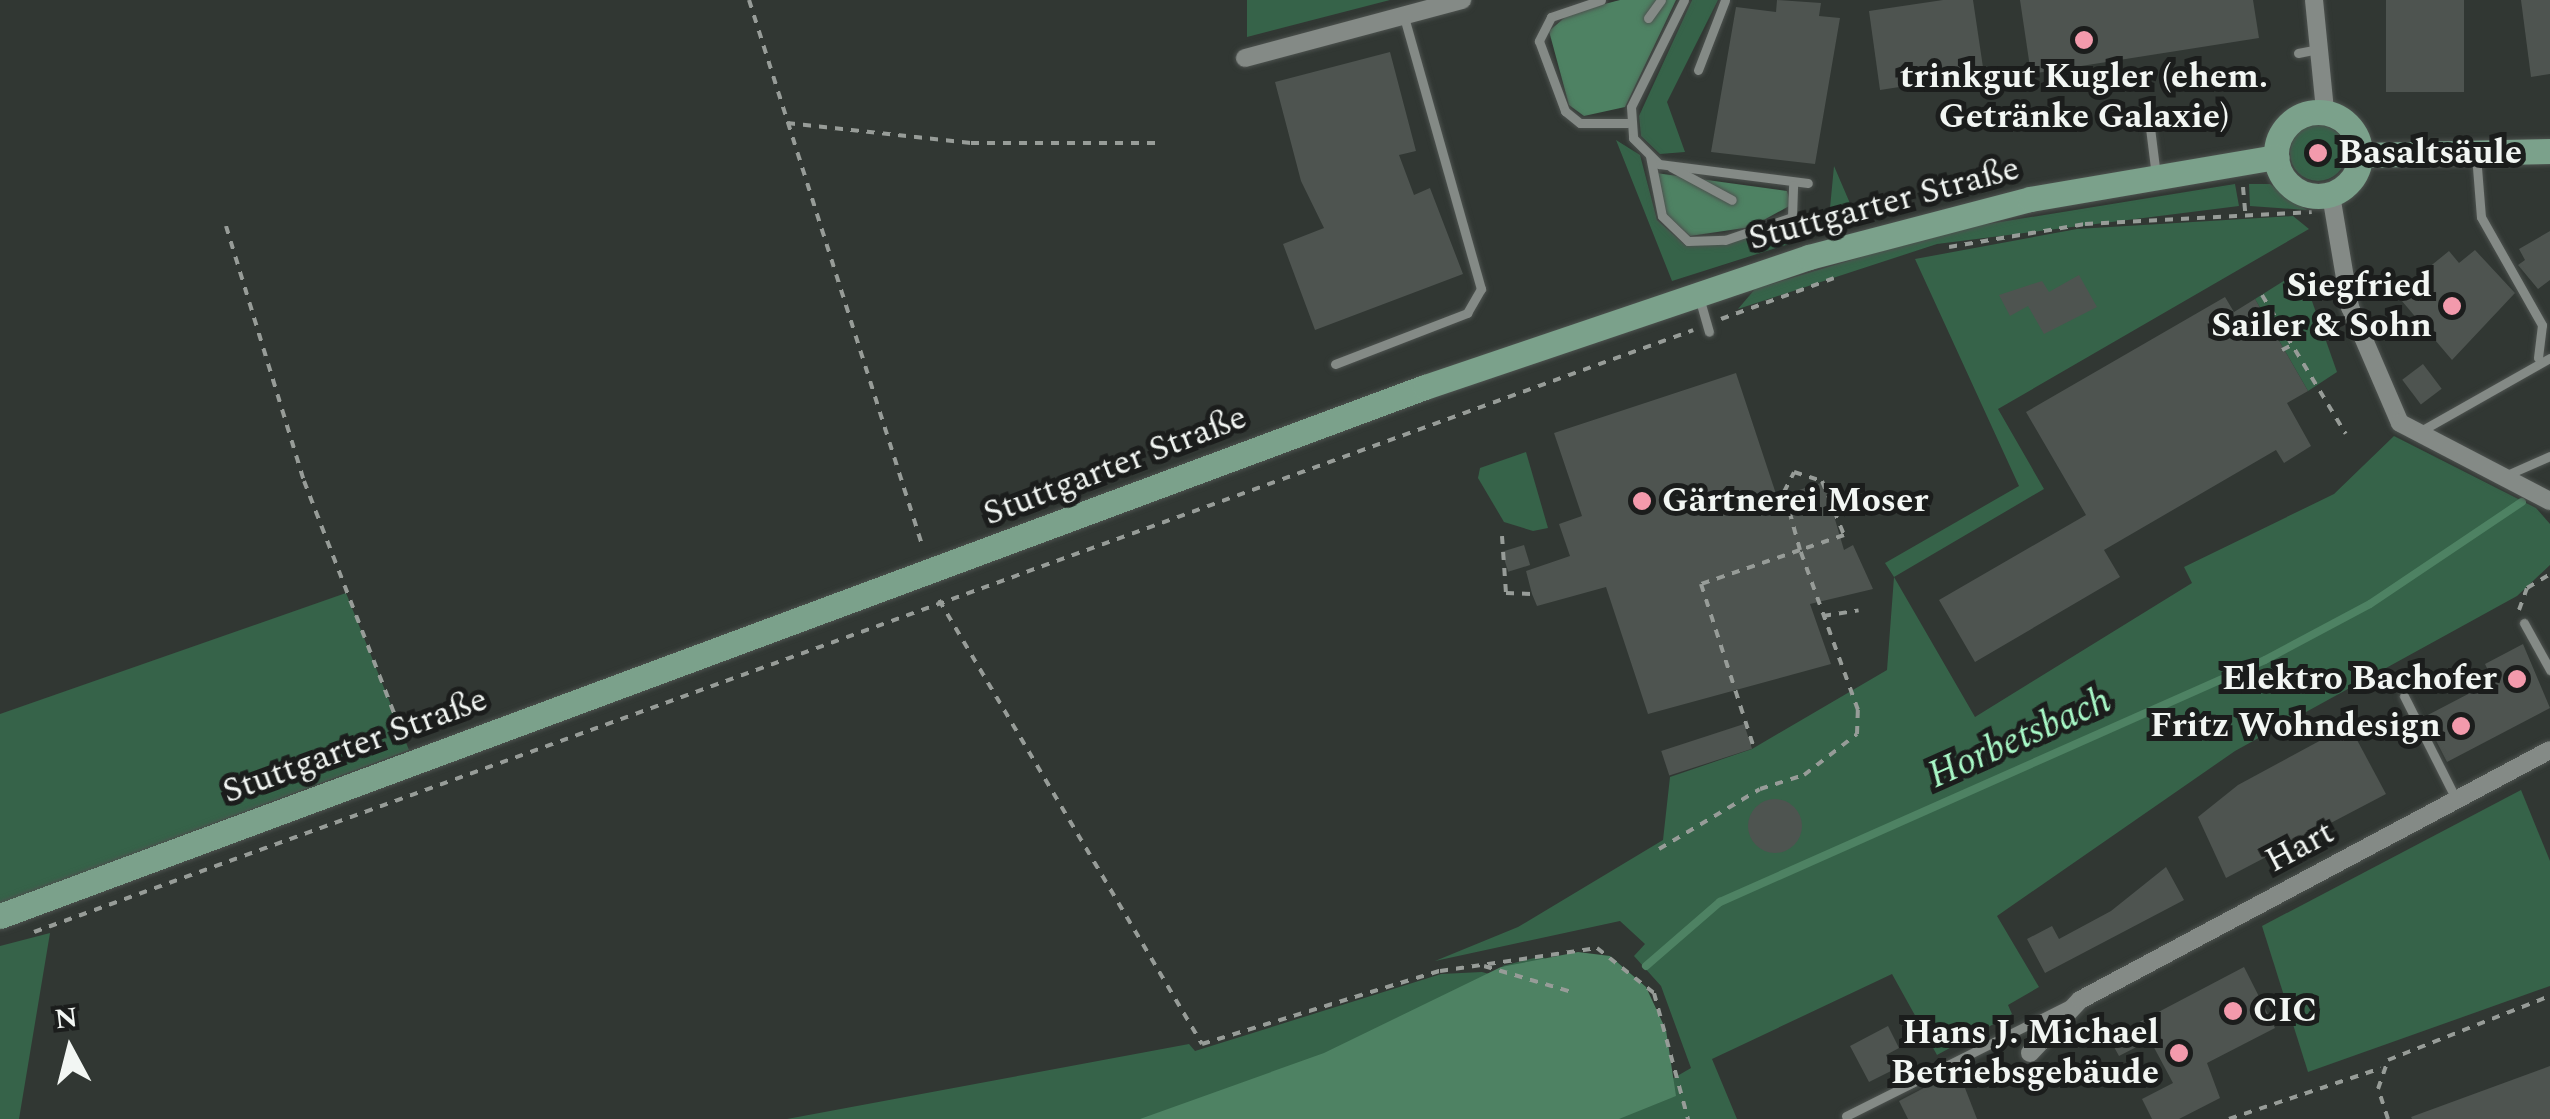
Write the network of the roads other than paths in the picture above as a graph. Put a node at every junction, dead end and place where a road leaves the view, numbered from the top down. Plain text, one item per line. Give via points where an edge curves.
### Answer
1 (1462, 0) edge
2 (1600, 0) edge
3 (1661, 0) edge
4 (1684, 0) edge
5 (1725, 0) edge
6 (2314, 0) edge
7 (1404, 16) junction
8 (1648, 18) dead end
9 (2321, 49) junction
10 (2298, 53) dead end
11 (1245, 58) dead end
12 (1698, 70) dead end
13 (2148, 112) dead end
14 (2325, 112) junction
15 (1627, 123) junction
16 (2550, 151) edge
17 (2361, 154) junction
18 (2476, 155) junction
19 (1650, 156) junction
20 (2276, 157) junction
21 (1669, 166) junction
22 (2156, 178) junction
23 (1808, 183) dead end
24 (1793, 185) junction
25 (1732, 200) dead end
26 (2333, 204) junction
27 (1698, 294) junction
28 (1708, 328) road end
29 (2538, 358) junction
30 (2550, 358) edge
31 (1335, 364) dead end
32 (2412, 436) junction
33 (2550, 456) edge
34 (2509, 474) junction
35 (2550, 501) edge
36 (2524, 623) road end
37 (2550, 670) edge
38 (2404, 696) dead end
39 (2550, 750) edge
40 (2457, 801) junction
41 (0, 916) edge
42 (2080, 1000) junction
43 (2030, 1053) dead end
44 (1846, 1116) dead end

1 - 7 street
2 - 15 lane via 1551,16 1539,42 1565,111 1580,123
3 - 8 lane
4 - 15 lane
5 - 12 lane
6 - 9 street
7 - 11 street
7 - 31 lane via 1481,289 1467,314
9 - 10 lane
9 - 14 street
13 - 22 lane
14 - 17 street via 2350,126
14 - 20 street via 2288,124
15 - 19 lane
16 - 18 street
17 - 18 street
17 - 26 street
18 - 29 lane via 2481,217 2542,324
19 - 21 lane
19 - 24 lane via 1662,216 1688,241 1725,240 1792,216
20 - 22 street, Stuttgarter Straße
20 - 26 street via 2298,192
21 - 24 lane
21 - 25 lane
22 - 27 street, Stuttgarter Straße via 1861,240
23 - 24 lane
26 - 32 street via 2365,353
27 - 28 lane
27 - 41 street, Stuttgarter Straße
29 - 30 lane
29 - 32 lane
32 - 34 street
33 - 34 lane
34 - 35 street
36 - 37 lane
38 - 40 lane
39 - 40 street, Hart
40 - 42 street, Hart
42 - 43 street, Hart
42 - 44 lane, Hart

